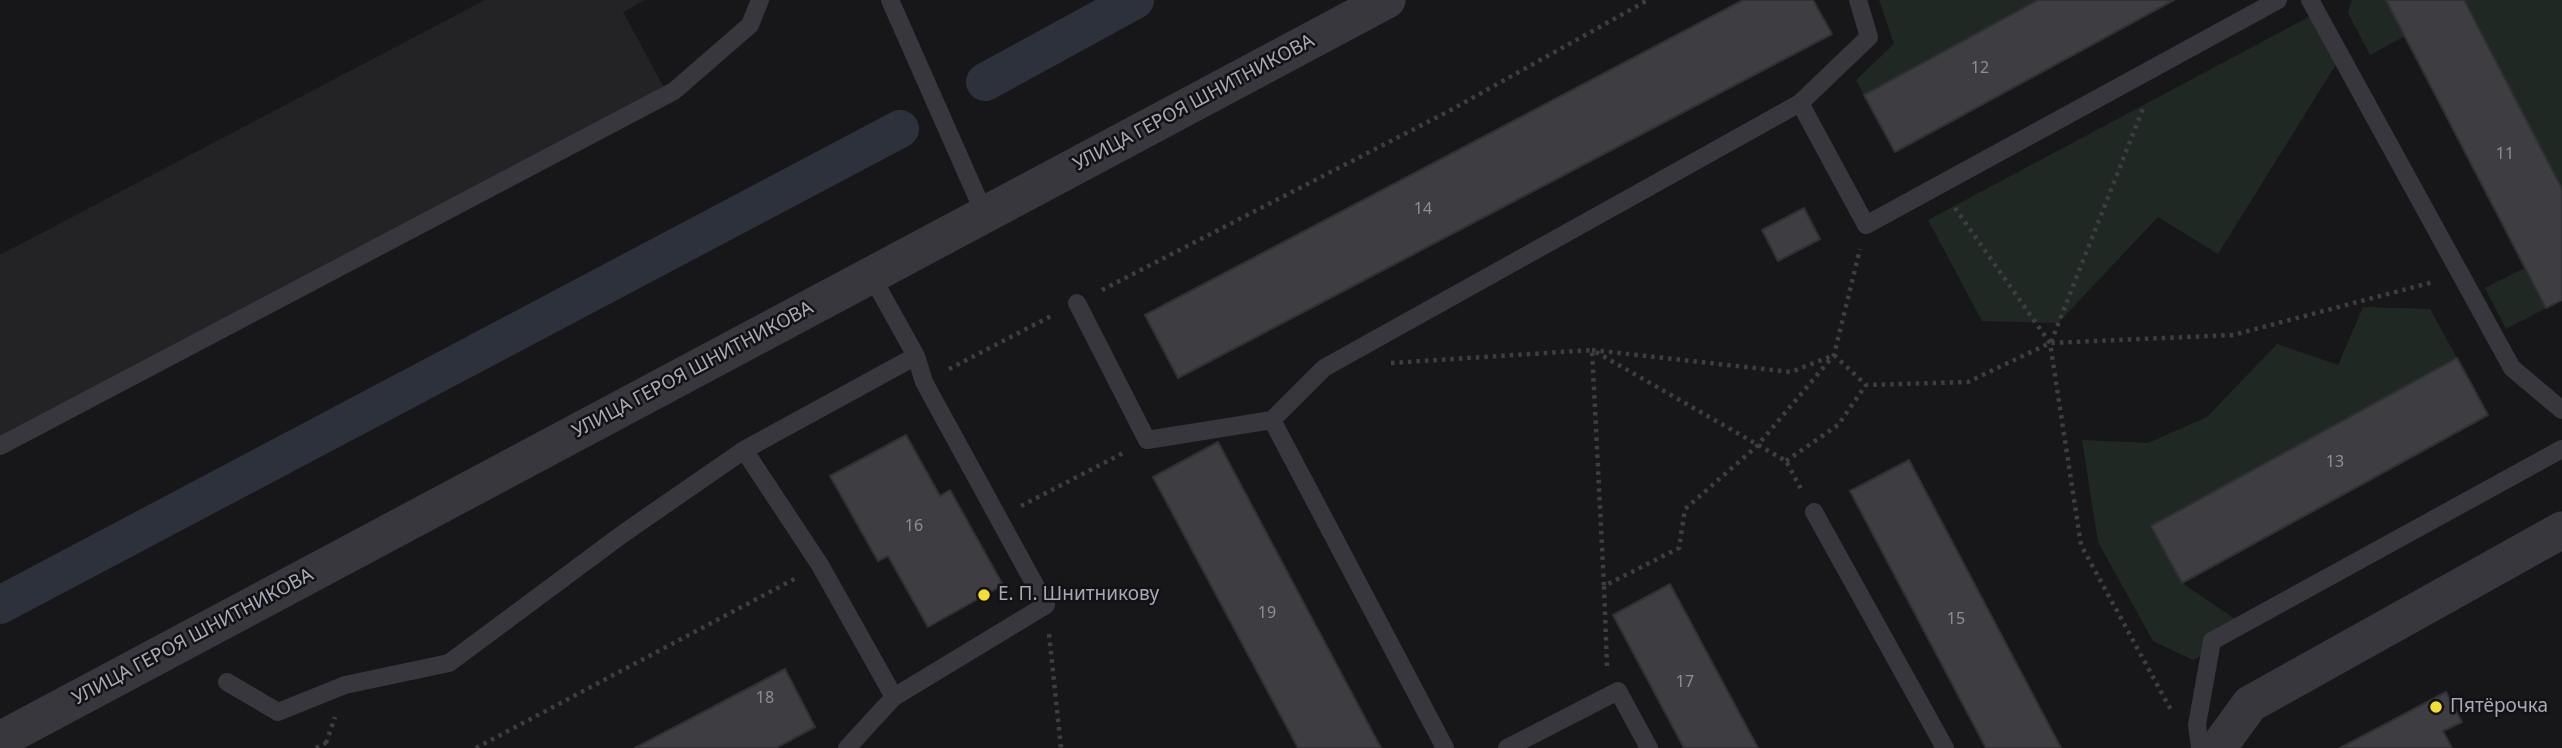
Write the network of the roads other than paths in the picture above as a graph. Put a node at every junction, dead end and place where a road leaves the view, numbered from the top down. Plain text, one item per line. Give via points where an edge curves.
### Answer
1 (760, 0) edge
2 (890, 0) edge
3 (1387, 0) edge
4 (1858, 0) edge
5 (2278, 0) edge
6 (2310, 0) edge
7 (1800, 103) junction
8 (985, 215) junction
9 (872, 275) junction
10 (1077, 303) dead end
11 (916, 356) junction
12 (2562, 410) edge
13 (1272, 420) junction
14 (0, 446) edge
15 (2562, 449) edge
16 (744, 450) junction
17 (1814, 512) road end
18 (2562, 530) edge
19 (227, 682) dead end
20 (894, 697) junction
21 (0, 740) edge
22 (847, 748) edge
23 (1446, 748) edge
24 (1507, 748) edge
25 (1649, 748) edge
26 (1945, 748) edge
27 (2200, 748) edge
28 (2218, 748) edge

1 - 14 lane via 750,25 674,91
2 - 8 lane
3 - 8 street, УЛИЦА ГЕРОЯ ШНИТНИКОВА
4 - 7 lane via 1869,37
5 - 7 lane via 1866,225
6 - 12 lane via 2512,368
7 - 13 lane via 1324,368
8 - 9 street, УЛИЦА ГЕРОЯ ШНИТНИКОВА
9 - 11 lane
9 - 21 street, УЛИЦА ГЕРОЯ ШНИТНИКОВА
10 - 13 lane via 1147,440
11 - 16 lane
11 - 20 lane via 924,382 1046,606
13 - 23 lane
15 - 27 lane via 2212,641 2197,725
16 - 19 lane via 449,663 345,685 278,712
16 - 20 lane via 820,565
17 - 26 lane
18 - 28 street via 2250,704
20 - 22 lane
24 - 25 lane via 1618,691

